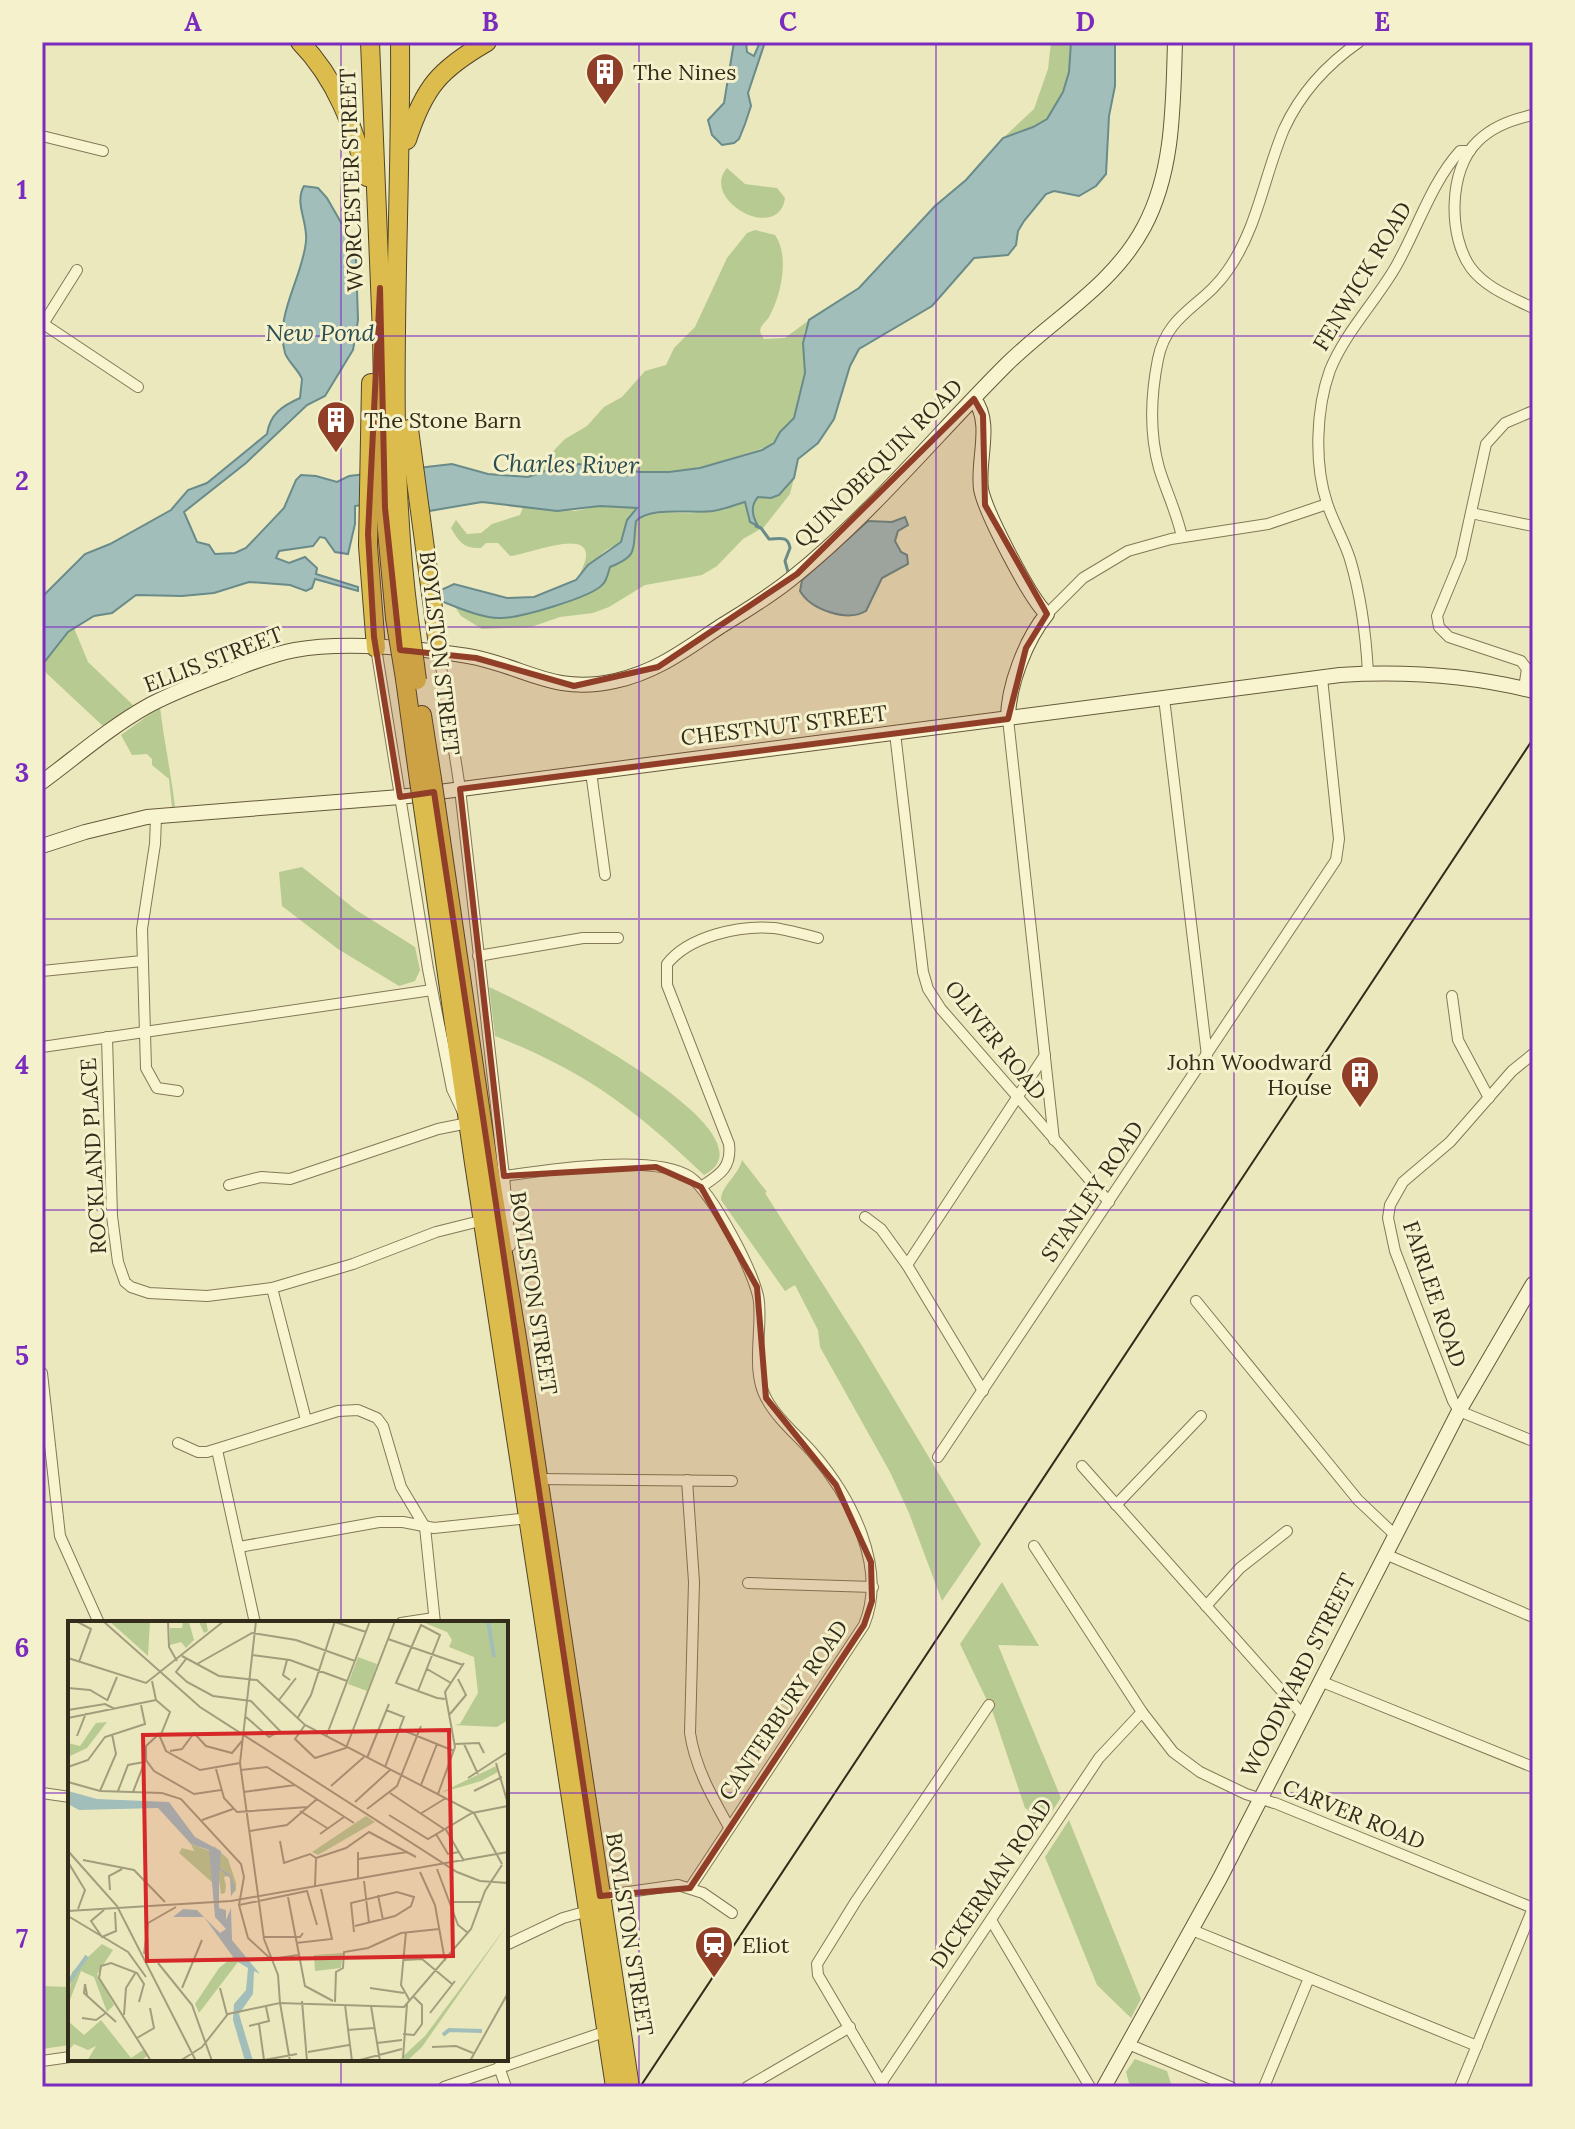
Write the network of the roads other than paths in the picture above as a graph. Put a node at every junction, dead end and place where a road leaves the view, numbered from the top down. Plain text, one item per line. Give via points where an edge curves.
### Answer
1 (300, 42) edge
2 (370, 42) edge
3 (400, 42) edge
4 (487, 42) edge
5 (1175, 42) edge
6 (1359, 42) edge
7 (1533, 115) edge
8 (42, 136) edge
9 (103, 151) dead end
10 (1470, 151) junction
11 (401, 162) junction
12 (376, 209) junction
13 (77, 270) dead end
14 (1533, 308) edge
15 (42, 323) edge
16 (138, 387) dead end
17 (974, 399) junction
18 (1533, 411) edge
19 (391, 464) junction
20 (1327, 504) junction
21 (393, 507) junction
22 (1471, 513) junction
23 (1533, 526) edge
24 (1182, 537) junction
25 (1047, 614) junction
26 (376, 648) junction
27 (439, 653) junction
28 (1368, 673) junction
29 (1322, 678) junction
30 (1528, 690) edge
31 (1164, 698) junction
32 (1008, 719) junction
33 (895, 733) junction
34 (591, 772) junction
35 (42, 782) edge
36 (460, 789) junction
37 (400, 797) junction
38 (430, 807) junction
39 (156, 817) junction
40 (42, 846) edge
41 (605, 875) dead end
42 (618, 938) dead end
43 (818, 938) dead end
44 (478, 956) junction
45 (142, 961) junction
46 (42, 971) edge
47 (432, 990) junction
48 (1452, 996) dead end
49 (144, 1031) junction
50 (107, 1037) junction
51 (42, 1047) edge
52 (1533, 1054) edge
53 (1045, 1055) junction
54 (1207, 1056) junction
55 (178, 1091) dead end
56 (1017, 1098) junction
57 (1489, 1098) junction
58 (468, 1123) junction
59 (1054, 1140) junction
60 (504, 1176) junction
61 (229, 1185) dead end
62 (701, 1187) junction
63 (1109, 1202) junction
64 (865, 1217) dead end
65 (484, 1220) junction
66 (907, 1265) junction
67 (1533, 1284) edge
68 (272, 1288) junction
69 (1196, 1301) dead end
70 (513, 1311) junction
71 (42, 1373) edge
72 (983, 1391) junction
73 (1459, 1411) junction
74 (1201, 1416) dead end
75 (306, 1420) junction
76 (1533, 1441) edge
77 (178, 1443) dead end
78 (217, 1450) junction
79 (938, 1457) dead end
80 (1082, 1466) dead end
81 (538, 1479) junction
82 (687, 1480) junction
83 (732, 1481) dead end
84 (1116, 1505) junction
85 (529, 1518) junction
86 (425, 1527) junction
87 (1287, 1531) dead end
88 (1395, 1535) junction
89 (1034, 1546) dead end
90 (239, 1547) junction
91 (1385, 1554) junction
92 (748, 1583) dead end
93 (873, 1587) junction
94 (1206, 1606) junction
95 (1533, 1617) edge
96 (435, 1620) edge
97 (98, 1621) edge
98 (255, 1621) edge
99 (1320, 1681) junction
100 (989, 1705) dead end
101 (1142, 1712) junction
102 (1303, 1715) junction
103 (1533, 1767) edge
104 (42, 1793) edge
105 (68, 1797) edge
106 (1260, 1798) junction
107 (729, 1827) junction
108 (690, 1888) junction
109 (600, 1896) junction
110 (1533, 1908) edge
111 (588, 1911) junction
112 (732, 1913) dead end
113 (991, 1920) junction
114 (1192, 1930) junction
115 (508, 1944) edge
116 (1309, 1978) junction
117 (850, 2027) junction
118 (607, 2031) junction
119 (1128, 2044) junction
120 (1477, 2046) junction
121 (68, 2057) edge
122 (42, 2061) edge
123 (499, 2067) junction
124 (883, 2085) edge
125 (444, 2087) edge
126 (506, 2087) edge
127 (615, 2087) edge
128 (630, 2087) edge
129 (747, 2087) edge
130 (1090, 2087) edge
131 (1104, 2087) edge
132 (1231, 2087) edge
133 (1264, 2087) edge
134 (1460, 2087) edge

1 - 12 highway via 342,102
2 - 12 highway, WORCESTER STREET
3 - 11 highway, WORCESTER STREET
4 - 11 highway via 455,62 430,87
5 - 17 main road, QUINOBEQUIN ROAD via 1168,150 1143,229 1101,283 1014,357
6 - 24 street via 1323,70 1290,117 1252,226 1229,269 1165,336 1153,421 1159,466
7 - 10 street via 1495,129
8 - 9 street
10 - 14 street via 1454,214 1464,257 1485,282
10 - 20 street, FENWICK ROAD via 1460,151 1447,169 1401,258 1330,371 1320,430
11 - 19 highway, WORCESTER STREET
12 - 19 highway, WORCESTER STREET via 380,288 372,373
13 - 15 street
15 - 16 street
17 - 25 main road via 983,415 980,469 985,505 1032,596
17 - 27 main road, QUINOBEQUIN ROAD via 863,515 797,574 658,667 616,681 574,686 485,660
18 - 22 street via 1511,419 1489,438
19 - 21 highway, WORCESTER STREET
19 - 21 highway
20 - 24 street via 1268,524
20 - 28 street, FENWICK ROAD via 1355,578
21 - 26 highway via 369,559
21 - 27 highway
21 - 38 highway, BOYLSTON STREET, bridge via 402,618
22 - 23 street
22 - 30 street via 1437,621 1449,637 1521,661
24 - 25 street via 1109,561
25 - 32 main road via 1026,648
26 - 27 main road, QUINOBEQUIN ROAD
26 - 35 main road, ELLIS STREET via 283,652 182,690 137,712
26 - 37 street
27 - 36 street
28 - 29 main road, CHESTNUT STREET
28 - 30 main road, CHESTNUT STREET via 1439,675
29 - 31 main road, CHESTNUT STREET
29 - 54 street, STANLEY ROAD via 1339,849 1330,871
31 - 32 main road, CHESTNUT STREET
31 - 54 street
32 - 33 main road, CHESTNUT STREET
32 - 53 street
33 - 34 main road, CHESTNUT STREET
33 - 56 street, OLIVER ROAD via 925,981 941,1009
34 - 36 main road, CHESTNUT STREET
34 - 41 street
36 - 37 main road, CHESTNUT STREET
36 - 44 street
37 - 39 main road, CHESTNUT STREET
37 - 47 street
38 - 58 highway, BOYLSTON STREET
38 - 70 highway, BOYLSTON STREET
39 - 40 main road, CHESTNUT STREET
39 - 45 street
42 - 44 street via 583,938
43 - 62 street via 773,928 728,933 683,949 667,964 667,985 729,1144 726,1169
44 - 60 street
45 - 46 street
45 - 49 street
47 - 49 street
47 - 58 street via 452,1089
48 - 57 street via 1458,1040
49 - 50 street
49 - 55 street via 152,1083 164,1091
50 - 51 street
50 - 68 street, ROCKLAND PLACE via 110,1189 125,1282 160,1294 227,1295
52 - 57 street, FAIRLEE ROAD
53 - 56 street
53 - 59 street
54 - 63 street, STANLEY ROAD
56 - 59 street, OLIVER ROAD
56 - 66 street
57 - 73 street, FAIRLEE ROAD via 1450,1142 1403,1182 1388,1218 1395,1251
58 - 61 street via 290,1179 261,1177
58 - 65 highway, BOYLSTON STREET
59 - 63 street, OLIVER ROAD
60 - 62 street via 583,1167 656,1167 689,1176
60 - 70 street
62 - 93 street, CANTERBURY ROAD via 757,1287 760,1374 766,1398 844,1499 871,1562
63 - 72 street, STANLEY ROAD
64 - 66 street via 881,1229
65 - 68 street, ROCKLAND PLACE
65 - 85 highway, BOYLSTON STREET
66 - 72 street
67 - 73 main road, WOODWARD STREET
68 - 75 street
69 - 88 street via 1358,1500
70 - 81 highway, BOYLSTON STREET
71 - 97 street via 60,1536
72 - 79 street, STANLEY ROAD
73 - 76 street
73 - 88 main road, WOODWARD STREET
74 - 84 street
75 - 78 street
75 - 86 street via 349,1409 377,1418 401,1487
77 - 78 street via 198,1452
78 - 90 street
80 - 84 street
81 - 82 street
81 - 109 highway, BOYLSTON STREET
82 - 83 street
82 - 107 street via 694,1582 690,1733 693,1754
84 - 94 street
85 - 86 street
85 - 111 highway, BOYLSTON STREET
86 - 90 street via 379,1522
86 - 96 street
87 - 94 street via 1240,1568
88 - 91 main road, WOODWARD STREET
89 - 101 street, CARVER ROAD
90 - 98 street
91 - 95 street
91 - 99 main road, WOODWARD STREET
92 - 93 street
93 - 107 street, CANTERBURY ROAD via 864,1625
94 - 102 street
99 - 102 main road, WOODWARD STREET
99 - 103 street
100 - 117 street via 819,1960 816,1968
101 - 106 street, CARVER ROAD via 1186,1763
101 - 113 street, DICKERMAN ROAD via 1099,1758
102 - 106 main road, WOODWARD STREET
104 - 105 street
106 - 110 street, CARVER ROAD
106 - 114 main road, WOODWARD STREET
107 - 108 street, CANTERBURY ROAD
108 - 109 street via 668,1885
108 - 112 street
109 - 128 highway, BOYLSTON STREET
110 - 120 street
111 - 115 street
111 - 118 highway, BOYLSTON STREET
113 - 124 street, DICKERMAN ROAD
113 - 130 street
114 - 116 street
114 - 119 main road, WOODWARD STREET
116 - 120 street
116 - 133 street
117 - 124 street
117 - 129 street
118 - 123 street
118 - 127 highway, BOYLSTON STREET
119 - 131 main road, WOODWARD STREET
119 - 132 street
120 - 134 street
121 - 122 street
123 - 125 street
123 - 126 street

